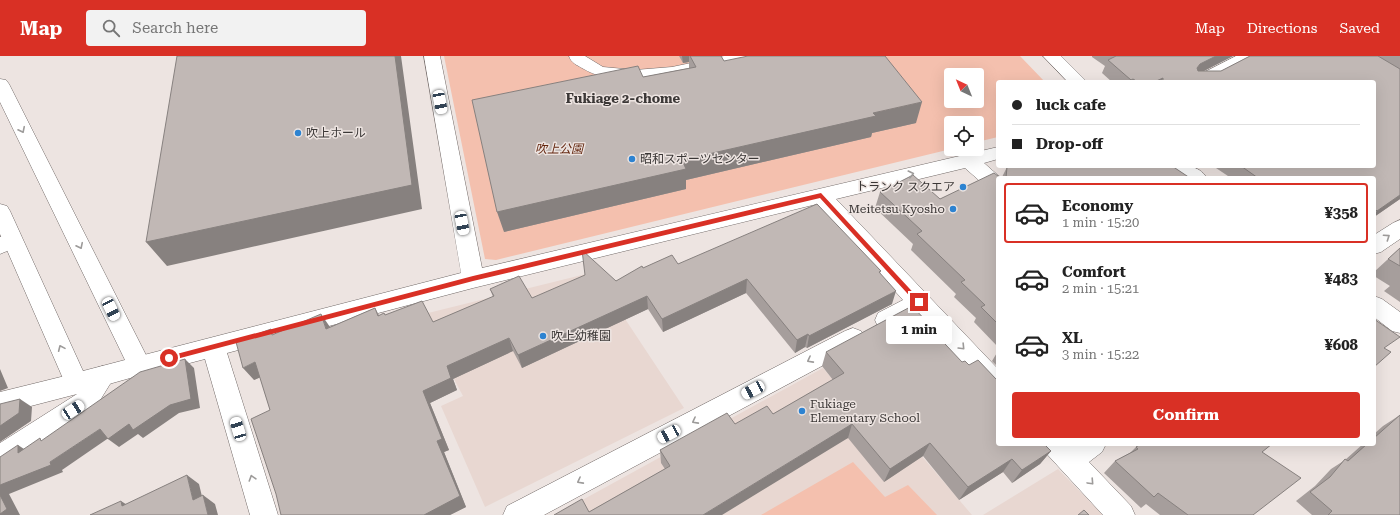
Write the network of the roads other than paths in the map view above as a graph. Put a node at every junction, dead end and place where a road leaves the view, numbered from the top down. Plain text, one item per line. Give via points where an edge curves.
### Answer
1 (432, 56) edge
2 (577, 56) edge
3 (745, 56) edge
4 (1051, 56) edge
5 (1249, 56) edge
6 (1076, 80) edge
7 (1203, 80) edge
8 (2, 92) edge
9 (996, 153) edge
10 (968, 160) junction
11 (1183, 168) edge
12 (1194, 176) edge
13 (996, 184) edge
14 (821, 195) junction
15 (0, 211) edge
16 (1400, 228) edge
17 (6, 243) edge
18 (1376, 245) edge
19 (473, 279) junction
20 (919, 302) junction
21 (1376, 306) edge
22 (1400, 324) edge
23 (212, 347) junction
24 (140, 366) junction
25 (103, 376) junction
26 (77, 383) junction
27 (996, 383) edge
28 (0, 403) edge
29 (1085, 446) edge
30 (1062, 452) edge
31 (0, 457) edge
32 (264, 515) edge
33 (517, 515) edge
34 (1121, 515) edge

1 - 19 street
2 - 3 street via 599,70 622,74 655,74
4 - 6 street
5 - 7 street
8 -> 24 street
9 - 10 street
10 - 13 street
14 -> 10 street
11 - 12 street
14 - 19 street
14 - 20 street
15 - 17 street
18 -> 16 street
26 -> 17 street
19 - 23 street
20 -> 27 street
20 -> 33 street
21 - 22 street
23 - 24 street
32 -> 23 street
24 - 25 street
25 - 26 street
25 - 31 street via 85,402
26 - 28 street
29 - 30 street
30 -> 34 street

